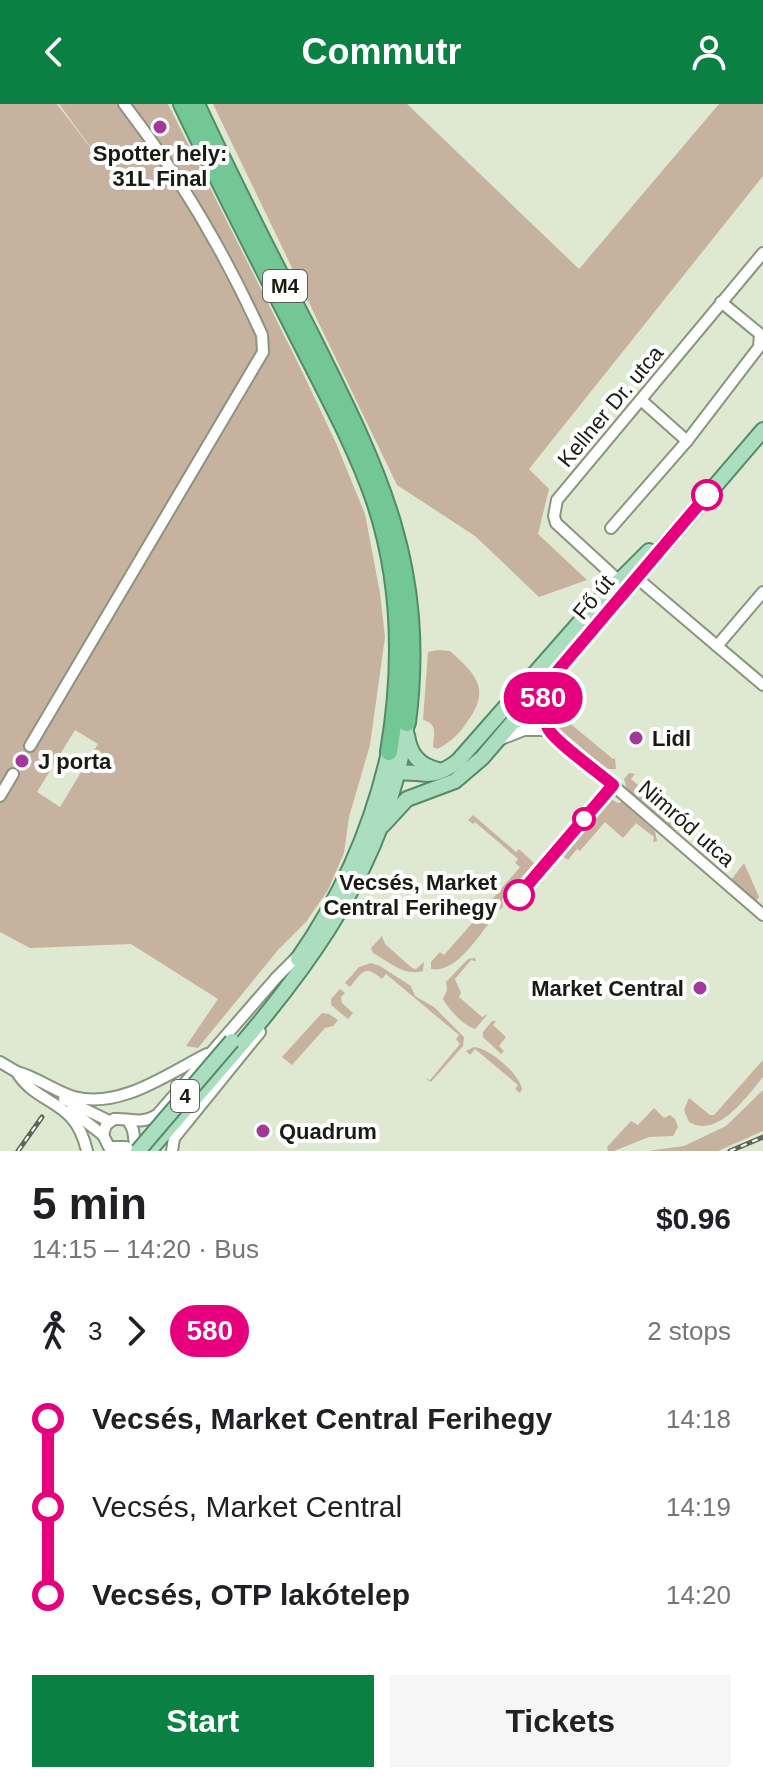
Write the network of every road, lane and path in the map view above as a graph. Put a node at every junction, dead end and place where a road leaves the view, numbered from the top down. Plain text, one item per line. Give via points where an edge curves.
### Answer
1 (124, 104) edge
2 (182, 104) edge
3 (196, 104) edge
4 (763, 253) edge
5 (721, 302) junction
6 (641, 400) junction
7 (763, 430) edge
8 (687, 441) junction
9 (694, 510) junction
10 (611, 528) dead end
11 (637, 578) junction
12 (618, 580) junction
13 (763, 592) edge
14 (612, 608) junction
15 (717, 646) junction
16 (763, 685) edge
17 (521, 702) junction
18 (407, 723) junction
19 (549, 730) junction
20 (497, 741) junction
21 (30, 746) tunnel mouth
22 (389, 752) junction
23 (13, 774) tunnel mouth
24 (396, 775) junction
25 (446, 778) junction
26 (380, 791) junction
27 (0, 796) edge
28 (383, 825) junction
29 (763, 915) edge
30 (303, 952) junction
31 (302, 969) junction
32 (235, 1044) junction
33 (212, 1051) junction
34 (0, 1062) edge
35 (17, 1072) junction
36 (109, 1121) junction
37 (129, 1122) junction
38 (103, 1135) junction
39 (111, 1149) edge
40 (138, 1150) edge
41 (87, 1151) edge
42 (172, 1151) edge

1 - 21 street via 209,231 262,335 263,352
2 - 22 highway, M4 via 375,502 398,631 400,672
3 - 18 highway, M4 via 387,500 408,593 412,651
4 - 5 street, Kellner Dr. utca
5 - 6 street, Kellner Dr. utca
5 - 8 street via 762,340
6 - 8 street
6 - 12 street, Kellner Dr. utca via 554,508 562,530
7 - 9 main road, Fő út / 4
8 - 10 street
9 - 11 main road, Fő út / 4
9 - 12 main road, 4
11 - 14 main road, Fő út / 4
11 - 15 street
12 - 14 main road
12 - 17 main road, 4
13 - 15 street
14 - 17 main road, Fő út / 4
15 - 16 street
17 - 19 street, Nimród utca
17 - 20 main road, Fő út / 4
17 - 25 main road, 4
18 - 24 main road
18 - 25 main road via 416,760
19 - 20 street via 524,730
19 - 29 street, Nimród utca
20 - 25 main road, Fő út / 4 via 468,772
22 - 24 main road
22 - 26 main road
23 - 27 street
24 - 25 main road via 414,788
24 - 26 main road, 4
24 - 28 main road
25 - 28 main road, 4 via 407,799
26 - 30 main road, 4 via 343,888
28 - 31 main road, 4 via 353,890
30 - 32 main road, 4
30 - 33 street
31 - 32 main road, 4
31 - 42 street via 233,1067 174,1138
32 - 40 main road, 4, bridge
33 - 35 street via 129,1094 97,1099 71,1096
33 - 37 street via 157,1115
34 - 35 street
35 - 36 street
35 - 38 street
35 - 41 street via 76,1122
36 - 37 street
36 - 38 street
37 - 40 street
38 - 39 street
39 - 40 street

